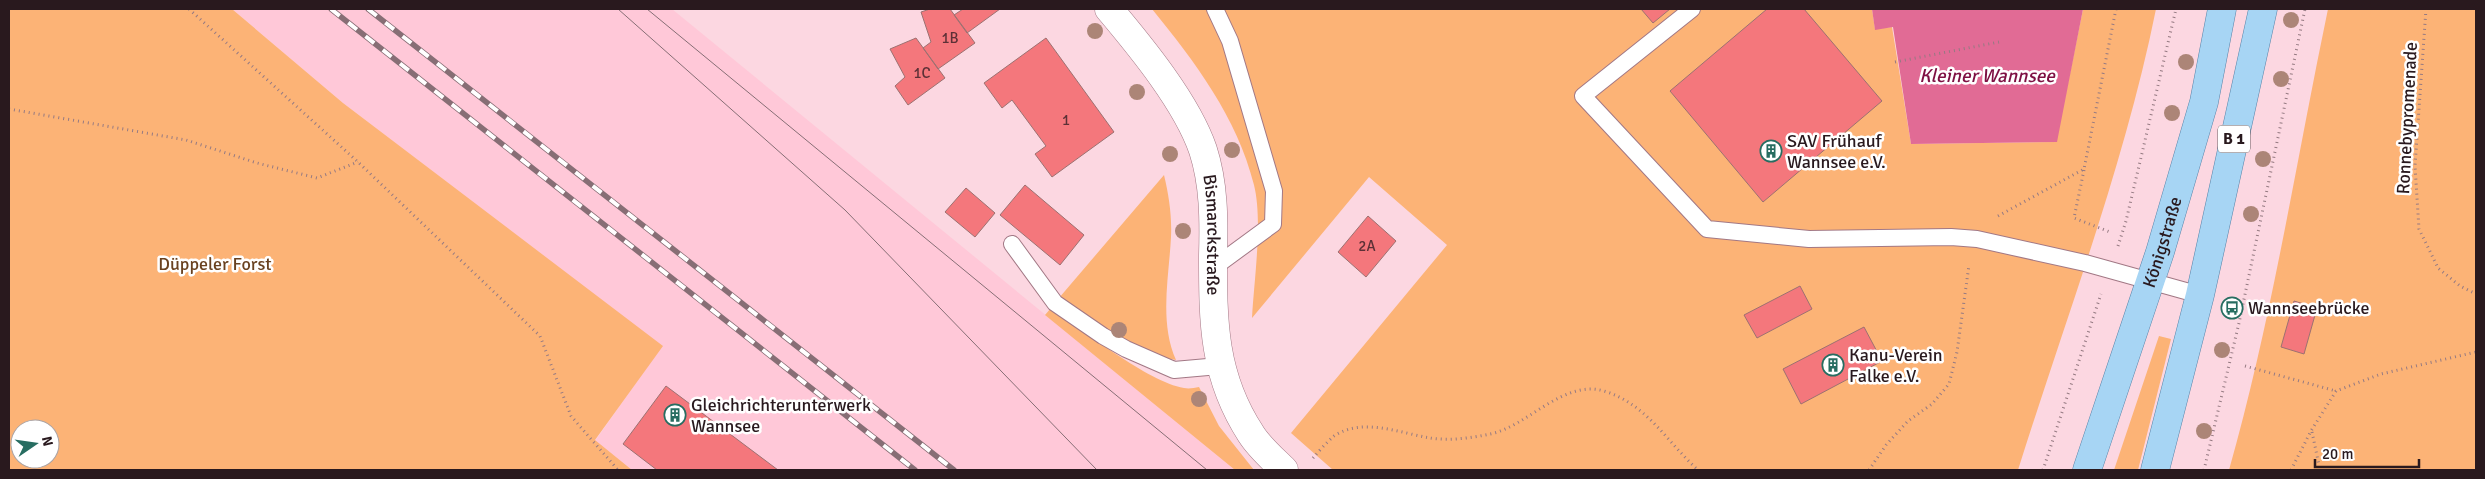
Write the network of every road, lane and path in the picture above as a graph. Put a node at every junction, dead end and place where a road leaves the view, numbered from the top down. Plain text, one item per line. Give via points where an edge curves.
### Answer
1 (189, 9) edge
2 (1109, 9) edge
3 (1215, 9) edge
4 (1692, 9) edge
5 (2176, 9) edge
6 (2222, 9) edge
7 (2263, 9) edge
8 (2305, 9) edge
9 (2426, 9) edge
10 (1998, 42) dead end
11 (1894, 62) dead end
12 (2154, 106) dead end
13 (9, 109) edge
14 (358, 162) junction
15 (2084, 169) dead end
16 (2110, 232) dead end
17 (1012, 244) dead end
18 (1213, 268) junction
19 (2151, 282) junction
20 (2476, 294) edge
21 (2200, 295) junction
22 (2476, 352) edge
23 (1219, 366) junction
24 (2245, 366) dead end
25 (2336, 391) junction
26 (2311, 431) junction
27 (1311, 461) dead end
28 (618, 470) edge
29 (1284, 470) edge
30 (1698, 470) edge
31 (2087, 470) edge
32 (2155, 470) edge
33 (2204, 470) edge
34 (2291, 470) edge
35 (2320, 470) edge

1 - 14 path
2 - 18 street, Bismarckstraße via 1185,112 1203,151 1212,194
3 - 18 lane via 1230,41 1274,191 1273,224
4 - 19 lane via 1583,96 1707,229 1809,239 1977,239 2085,263
5 - 12 path
6 - 19 main road, Königstraße / B 1 via 2204,102
7 - 21 main road, B 1
8 - 33 path via 2239,323
9 - 20 path, Ronnebypromenade via 2415,166 2419,229 2438,268
10 - 11 path
13 - 14 path via 186,140 256,163 317,178
14 - 28 path via 540,336 571,416
15 - 16 path via 2074,218
17 - 23 lane via 1055,303 1103,336 1174,370
18 - 23 street, Bismarckstraße via 1213,317
19 - 21 lane
19 - 31 main road, Königstraße / B 1
21 - 32 main road, B 1
22 - 25 path via 2381,374
23 - 29 street, Bismarckstraße via 1231,398 1251,435
24 - 25 path
25 - 26 path
26 - 34 path
26 - 35 path
27 - 30 path via 1335,436 1356,428 1378,427 1432,438 1461,439 1493,434 1563,395 1602,390 1641,409

